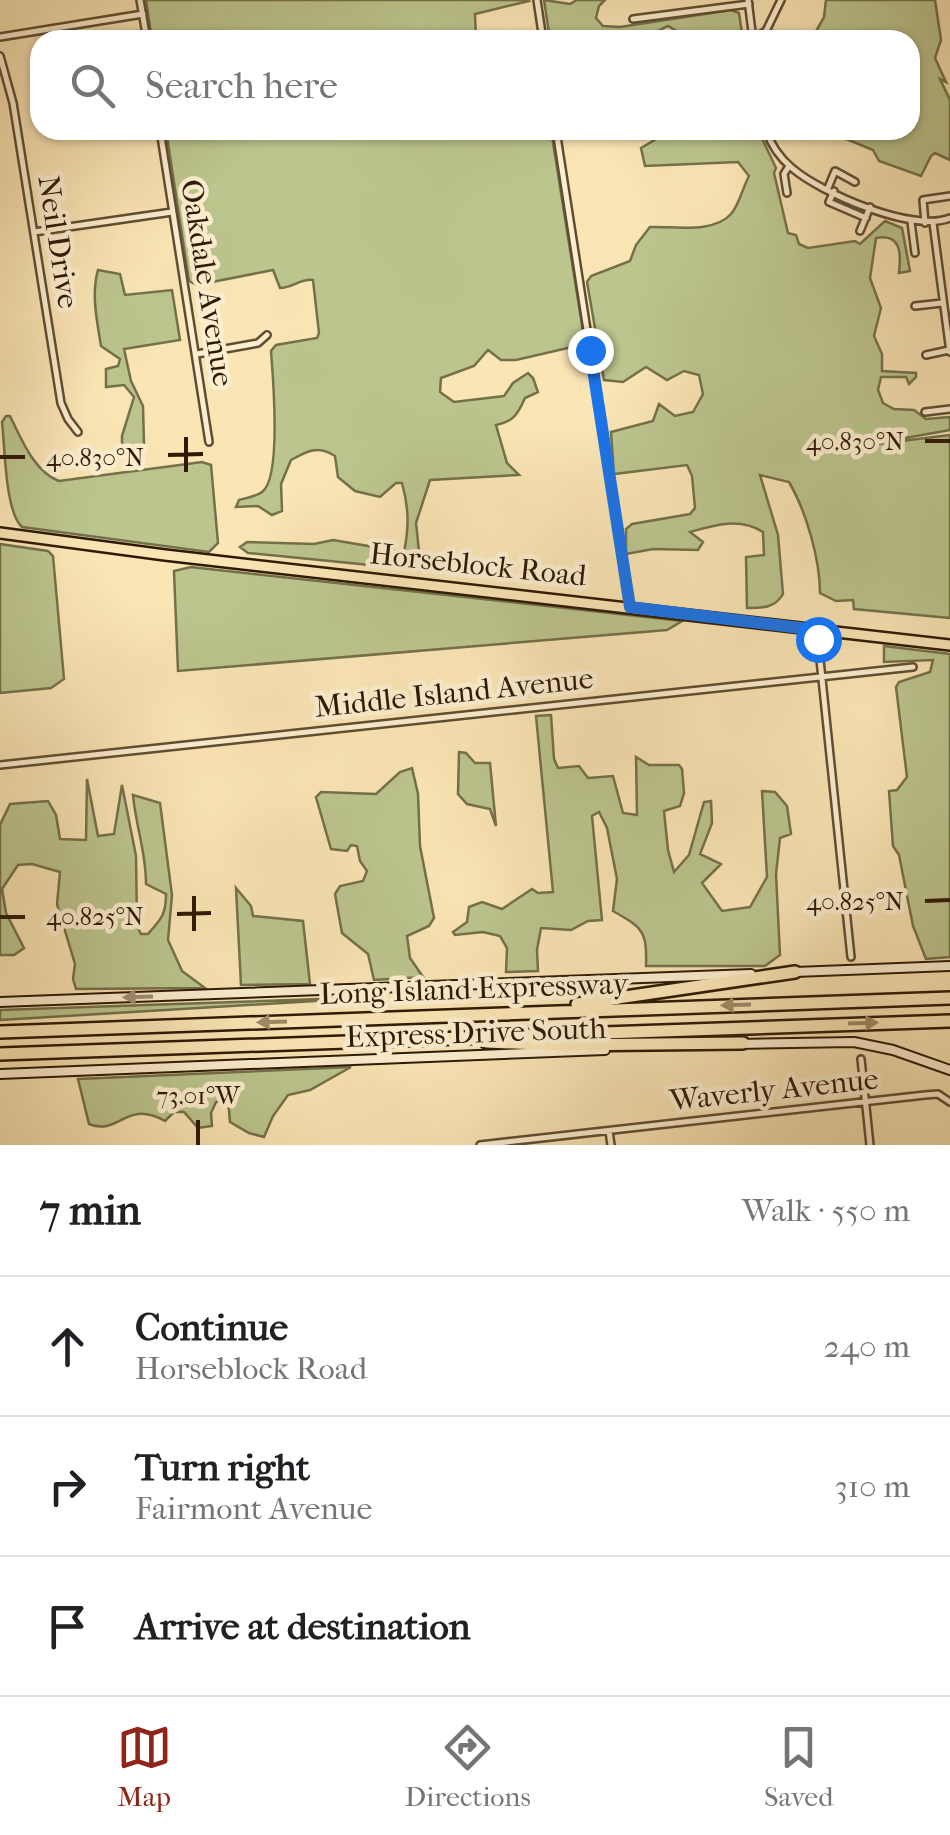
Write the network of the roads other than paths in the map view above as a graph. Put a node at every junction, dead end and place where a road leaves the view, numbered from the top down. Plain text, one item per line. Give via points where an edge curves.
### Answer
1 (140, 0) edge
2 (537, 0) edge
3 (682, 0) edge
4 (781, 0) edge
5 (748, 2) edge
6 (684, 12) junction
7 (143, 14) junction
8 (633, 19) dead end
9 (44, 30) edge
10 (145, 30) edge
11 (541, 30) edge
12 (752, 30) edge
13 (766, 30) edge
14 (30, 32) edge
15 (0, 37) edge
16 (0, 56) edge
17 (161, 140) edge
18 (558, 140) edge
19 (771, 140) edge
20 (789, 166) junction
21 (855, 182) dead end
22 (831, 190) junction
23 (787, 194) dead end
24 (950, 196) edge
25 (870, 208) junction
26 (172, 212) junction
27 (866, 218) junction
28 (950, 218) edge
29 (911, 222) junction
30 (929, 223) junction
31 (860, 231) dead end
32 (34, 232) junction
33 (915, 254) dead end
34 (942, 303) junction
35 (916, 306) dead end
36 (947, 317) edge
37 (267, 335) dead end
38 (950, 351) edge
39 (197, 354) junction
40 (926, 356) dead end
41 (950, 409) edge
42 (925, 412) dead end
43 (78, 432) dead end
44 (209, 442) dead end
45 (0, 533) edge
46 (630, 607) junction
47 (817, 630) junction
48 (950, 645) edge
49 (912, 667) dead end
50 (822, 675) junction
51 (0, 765) edge
52 (850, 956) dead end
53 (950, 966) edge
54 (796, 972) junction
55 (950, 998) edge
56 (0, 1002) edge
57 (492, 1014) junction
58 (950, 1021) edge
59 (0, 1032) edge
60 (452, 1038) junction
61 (743, 1044) junction
62 (0, 1054) edge
63 (861, 1059) dead end
64 (950, 1070) edge
65 (0, 1074) edge
66 (950, 1102) edge
67 (866, 1104) junction
68 (610, 1131) junction
69 (480, 1145) edge
70 (611, 1145) edge
71 (870, 1145) edge

1 - 7 street
2 - 11 street
3 - 6 street
4 - 13 street
5 - 6 street
5 - 12 street
6 - 8 street
7 - 9 street
7 - 10 street
14 - 15 street
16 - 32 street, Neil Drive
17 - 26 street, Oakdale Avenue
18 - 46 street
19 - 20 street
20 - 22 street
20 - 23 street
21 - 22 street via 835,171
22 - 25 street
22 - 27 street via 830,202
24 - 30 street via 923,200
25 - 27 street
25 - 29 street
26 - 32 street
26 - 39 street, Oakdale Avenue
27 - 31 street
28 - 30 street
29 - 30 street
29 - 33 street
30 - 34 street
32 - 43 street, Neil Drive via 61,404
34 - 35 street
34 - 36 street
36 - 38 street
37 - 39 street via 258,343
38 - 40 street
39 - 44 street, Oakdale Avenue
41 - 42 street
45 - 46 main road, Horseblock Road
46 - 47 main road, Horseblock Road
47 - 48 main road, Horseblock Road
47 - 50 street
49 - 50 street, Middle Island Avenue
50 - 51 street, Middle Island Avenue
50 - 52 street
53 - 54 main road
54 -> 56 main road
54 - 57 highway
55 -> 57 highway, Long Island Expressway
57 -> 59 highway, Long Island Expressway
60 -> 58 highway, Long Island Expressway
60 - 61 highway via 546,1045
60 - 62 highway, Long Island Expressway
61 - 64 main road, Express Drive South via 864,1044
61 - 65 main road, Express Drive South
63 - 67 street
66 - 67 street, Waverly Avenue via 938,1094
67 - 68 street, Waverly Avenue
67 - 71 street
68 - 69 street, Waverly Avenue
68 - 70 street

